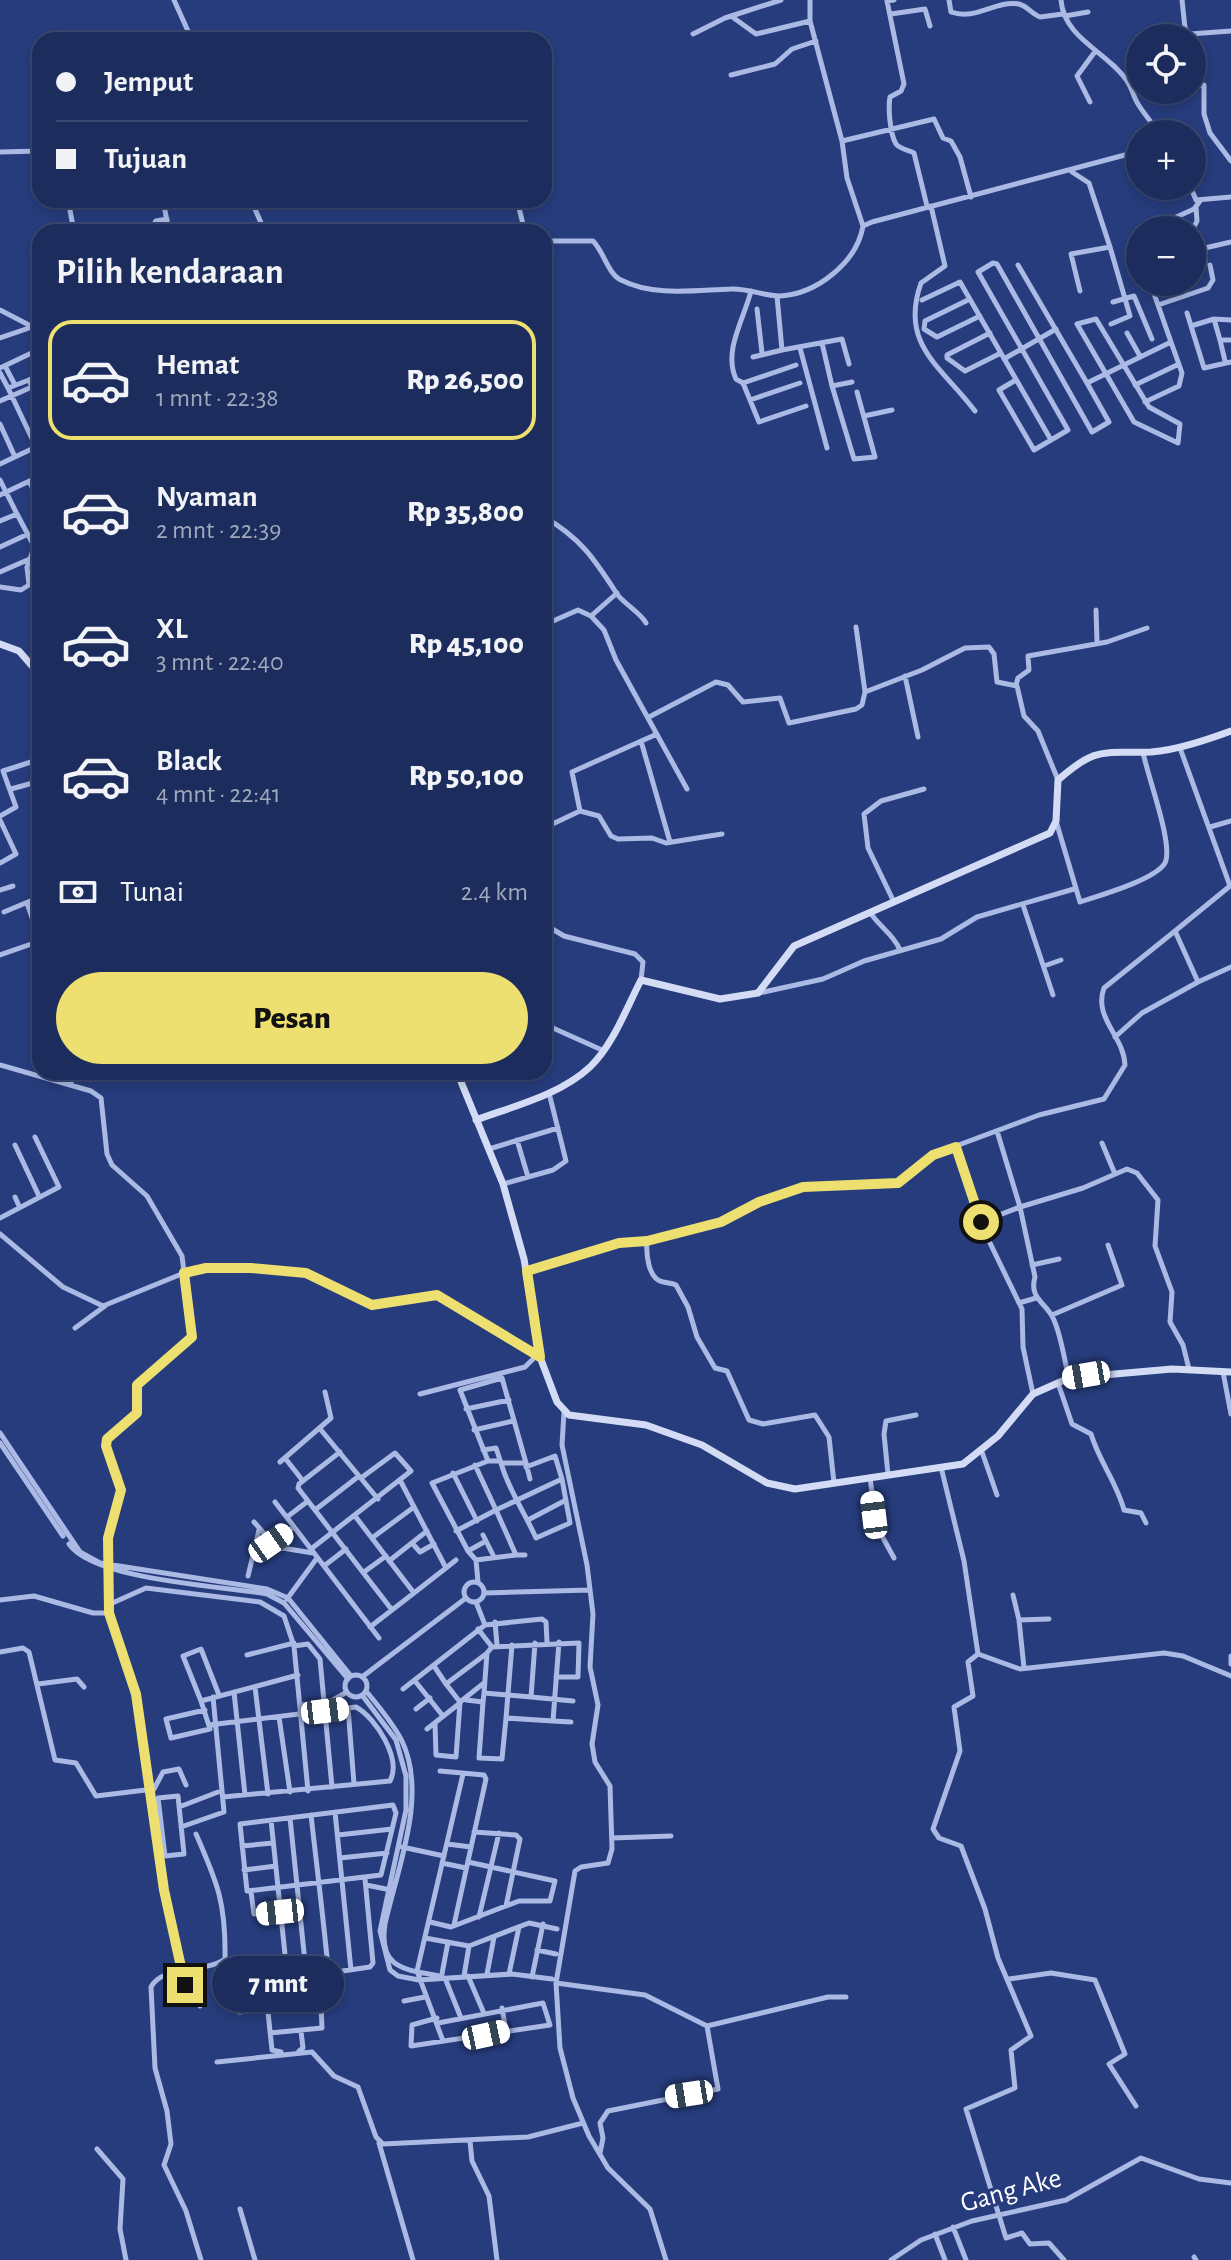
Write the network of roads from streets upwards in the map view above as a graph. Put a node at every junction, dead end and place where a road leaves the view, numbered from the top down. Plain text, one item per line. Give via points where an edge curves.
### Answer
1 (174, 0) edge
2 (781, 0) edge
3 (810, 0) edge
4 (887, 0) edge
5 (894, 0) edge
6 (949, 0) edge
7 (1061, 0) edge
8 (1182, 0) edge
9 (992, 3) edge
10 (1088, 12) dead end
11 (891, 14) junction
12 (1064, 15) junction
13 (731, 16) junction
14 (810, 21) junction
15 (930, 26) dead end
16 (1231, 31) edge
17 (188, 32) edge
18 (693, 34) dead end
19 (816, 41) junction
20 (1094, 53) junction
21 (731, 75) dead end
22 (1090, 102) dead end
23 (1204, 104) edge
24 (1150, 120) edge
25 (893, 130) junction
26 (842, 141) junction
27 (32, 151) edge
28 (0, 152) edge
29 (1126, 155) edge
30 (1231, 161) edge
31 (1072, 171) junction
32 (971, 197) junction
33 (1231, 197) edge
34 (1196, 200) edge
35 (1198, 204) junction
36 (929, 206) junction
37 (165, 208) edge
38 (1176, 216) edge
39 (1196, 216) edge
40 (167, 219) junction
41 (154, 224) edge
42 (168, 224) edge
43 (863, 226) junction
44 (552, 241) edge
45 (1231, 242) edge
46 (1110, 247) junction
47 (1206, 248) edge
48 (1018, 265) dead end
49 (1210, 265) dead end
50 (751, 291) junction
51 (1080, 291) dead end
52 (777, 296) junction
53 (1155, 296) edge
54 (970, 299) junction
55 (1124, 299) junction
56 (922, 300) dead end
57 (1113, 302) dead end
58 (1158, 305) junction
59 (757, 309) dead end
60 (0, 310) edge
61 (1187, 313) dead end
62 (980, 316) junction
63 (1214, 319) junction
64 (1231, 320) edge
65 (1111, 324) dead end
66 (1191, 326) junction
67 (32, 327) joint
68 (1056, 329) junction
69 (990, 333) junction
70 (1127, 333) dead end
71 (0, 338) edge
72 (1038, 339) junction
73 (1152, 339) dead end
74 (1220, 340) junction
75 (1231, 340) edge
76 (1171, 342) junction
77 (822, 343) junction
78 (800, 348) junction
79 (1021, 349) junction
80 (782, 350) junction
81 (32, 353) edge
82 (762, 353) junction
83 (1003, 356) junction
84 (1140, 356) junction
85 (753, 357) dead end
86 (1228, 362) edge
87 (849, 364) dead end
88 (1179, 364) junction
89 (796, 365) dead end
90 (1124, 365) junction
91 (2, 369) edge
92 (1106, 373) junction
93 (32, 378) edge
94 (29, 380) junction
95 (1016, 380) junction
96 (852, 382) dead end
97 (743, 383) junction
98 (800, 383) dead end
99 (1087, 383) junction
100 (15, 385) junction
101 (1135, 385) junction
102 (832, 386) junction
103 (32, 387) joint
104 (8, 388) junction
105 (857, 392) dead end
106 (11, 395) junction
107 (750, 400) junction
108 (0, 401) edge
109 (1145, 402) junction
110 (806, 406) dead end
111 (892, 410) dead end
112 (975, 411) dead end
113 (864, 416) junction
114 (0, 424) edge
115 (32, 435) edge
116 (1051, 440) junction
117 (827, 448) dead end
118 (32, 449) edge
119 (15, 457) junction
120 (0, 464) edge
121 (0, 480) edge
122 (32, 480) edge
123 (29, 481) junction
124 (32, 487) edge
125 (3, 494) edge
126 (17, 514) junction
127 (0, 521) edge
128 (552, 522) edge
129 (26, 535) junction
130 (32, 543) edge
131 (0, 547) edge
132 (32, 558) joint
133 (0, 572) edge
134 (0, 587) edge
135 (617, 593) junction
136 (1096, 610) dead end
137 (591, 616) junction
138 (552, 620) edge
139 (646, 623) dead end
140 (856, 627) dead end
141 (1147, 628) dead end
142 (1097, 642) junction
143 (0, 644) edge
144 (32, 666) edge
145 (905, 676) junction
146 (1016, 685) junction
147 (865, 692) junction
148 (649, 717) junction
149 (1231, 731) edge
150 (657, 734) junction
151 (918, 737) dead end
152 (641, 741) junction
153 (1179, 746) junction
154 (1143, 751) junction
155 (32, 764) edge
156 (2, 771) edge
157 (1058, 780) junction
158 (32, 783) edge
159 (11, 789) junction
160 (687, 789) dead end
161 (924, 789) dead end
162 (580, 811) junction
163 (0, 818) edge
164 (1056, 821) junction
165 (1231, 821) edge
166 (552, 824) edge
167 (1210, 827) junction
168 (2, 831) edge
169 (722, 834) dead end
170 (670, 842) junction
171 (1, 860) edge
172 (13, 886) dead end
173 (1074, 889) junction
174 (0, 890) edge
175 (893, 900) junction
176 (32, 901) edge
177 (27, 903) junction
178 (1023, 905) junction
179 (4, 912) dead end
180 (870, 912) junction
181 (32, 918) edge
182 (552, 929) edge
183 (1175, 931) junction
184 (32, 944) edge
185 (900, 950) junction
186 (0, 955) edge
187 (1061, 960) dead end
188 (1044, 966) junction
189 (1231, 967) edge
190 (641, 980) junction
191 (1198, 982) junction
192 (758, 993) junction
193 (1053, 995) dead end
194 (552, 1028) edge
195 (1115, 1037) junction
196 (602, 1050) junction
197 (0, 1065) edge
198 (32, 1074) edge
199 (53, 1080) edge
200 (71, 1080) edge
201 (460, 1080) edge
202 (71, 1085) junction
203 (549, 1093) junction
204 (476, 1120) junction
205 (558, 1128) junction
206 (997, 1131) junction
207 (35, 1137) dead end
208 (517, 1140) junction
209 (1102, 1143) dead end
210 (15, 1145) dead end
211 (956, 1147) junction
212 (489, 1149) junction
213 (1115, 1174) junction
214 (528, 1177) junction
215 (503, 1184) junction
216 (39, 1196) junction
217 (15, 1197) dead end
218 (19, 1206) junction
219 (1020, 1207) junction
220 (0, 1218) edge
221 (981, 1222) junction
222 (0, 1234) edge
223 (647, 1241) junction
224 (1108, 1245) dead end
225 (1059, 1259) dead end
226 (1032, 1265) junction
227 (527, 1271) junction
228 (184, 1273) junction
229 (1036, 1298) junction
230 (1019, 1303) junction
231 (105, 1306) junction
232 (1052, 1315) junction
233 (75, 1328) dead end
234 (538, 1357) junction
235 (1189, 1369) junction
236 (1227, 1372) edge
237 (1069, 1378) junction
238 (1058, 1383) junction
239 (325, 1392) dead end
240 (420, 1394) dead end
241 (1033, 1394) junction
242 (509, 1400) junction
243 (466, 1409) junction
244 (564, 1412) junction
245 (1231, 1414) edge
246 (916, 1415) dead end
247 (513, 1421) junction
248 (321, 1430) junction
249 (474, 1430) junction
250 (0, 1433) edge
251 (0, 1443) edge
252 (483, 1450) junction
253 (340, 1452) junction
254 (982, 1452) junction
255 (488, 1461) junction
256 (501, 1462) junction
257 (475, 1465) junction
258 (517, 1465) junction
259 (526, 1465) junction
260 (941, 1467) junction
261 (453, 1473) junction
262 (888, 1474) junction
263 (505, 1475) junction
264 (360, 1477) junction
265 (870, 1477) junction
266 (530, 1479) dead end
267 (562, 1479) junction
268 (303, 1481) junction
269 (401, 1482) junction
270 (834, 1483) junction
271 (997, 1495) dead end
272 (378, 1499) junction
273 (518, 1500) junction
274 (566, 1500) junction
275 (308, 1501) junction
276 (275, 1502) dead end
277 (414, 1507) junction
278 (315, 1510) junction
279 (496, 1510) junction
280 (355, 1516) junction
281 (287, 1517) junction
282 (527, 1520) junction
283 (477, 1521) junction
284 (254, 1522) dead end
285 (1146, 1523) dead end
286 (294, 1527) junction
287 (260, 1529) junction
288 (427, 1531) junction
289 (456, 1531) junction
290 (333, 1533) junction
291 (372, 1538) junction
292 (271, 1543) junction
293 (412, 1543) junction
294 (434, 1544) junction
295 (346, 1549) junction
296 (468, 1551) junction
297 (314, 1553) junction
298 (516, 1555) junction
299 (525, 1555) dead end
300 (494, 1557) junction
301 (387, 1558) junction
302 (894, 1558) dead end
303 (456, 1560) dead end
304 (476, 1560) junction
305 (324, 1566) junction
306 (109, 1567) junction
307 (446, 1568) junction
308 (363, 1572) junction
309 (248, 1576) dead end
310 (478, 1582) junction
311 (590, 1590) junction
312 (414, 1593) junction
313 (484, 1593) junction
314 (1013, 1595) dead end
315 (466, 1598) junction
316 (0, 1600) edge
317 (286, 1601) junction
318 (476, 1602) junction
319 (108, 1605) junction
320 (392, 1610) junction
321 (109, 1613) junction
322 (1049, 1619) dead end
323 (1019, 1620) junction
324 (495, 1622) junction
325 (485, 1625) junction
326 (370, 1627) junction
327 (478, 1629) junction
328 (379, 1638) dead end
329 (547, 1642) junction
330 (559, 1642) junction
331 (535, 1643) junction
332 (294, 1644) junction
333 (512, 1645) junction
334 (495, 1646) junction
335 (0, 1652) edge
336 (487, 1653) junction
337 (978, 1654) junction
338 (247, 1655) dead end
339 (1231, 1656) edge
340 (1231, 1664) edge
341 (434, 1666) junction
342 (1024, 1668) junction
343 (298, 1675) junction
344 (1231, 1676) edge
345 (350, 1677) junction
346 (362, 1677) junction
347 (556, 1677) junction
348 (415, 1681) junction
349 (484, 1683) junction
350 (38, 1684) junction
351 (446, 1684) junction
352 (84, 1687) dead end
353 (255, 1687) junction
354 (403, 1689) dead end
355 (234, 1692) junction
356 (347, 1692) junction
357 (364, 1693) junction
358 (484, 1693) junction
359 (508, 1695) junction
360 (216, 1696) junction
361 (531, 1697) junction
362 (430, 1698) junction
363 (555, 1699) junction
364 (201, 1701) junction
365 (463, 1701) junction
366 (573, 1701) dead end
367 (323, 1702) junction
368 (483, 1702) junction
369 (301, 1705) junction
370 (348, 1708) junction
371 (416, 1709) dead end
372 (205, 1710) junction
373 (325, 1711) junction
374 (301, 1714) junction
375 (443, 1716) junction
376 (279, 1717) junction
377 (506, 1718) junction
378 (259, 1719) junction
379 (238, 1721) junction
380 (553, 1721) junction
381 (571, 1722) dead end
382 (218, 1723) junction
383 (435, 1723) junction
384 (209, 1725) junction
385 (427, 1729) dead end
386 (440, 1771) dead end
387 (463, 1774) junction
388 (354, 1784) junction
389 (186, 1785) dead end
390 (332, 1787) junction
391 (151, 1790) junction
392 (308, 1791) junction
393 (290, 1792) junction
394 (220, 1794) junction
395 (268, 1794) junction
396 (245, 1795) junction
397 (179, 1807) junction
398 (335, 1812) junction
399 (311, 1815) junction
400 (290, 1818) junction
401 (271, 1820) junction
402 (181, 1827) junction
403 (392, 1829) junction
404 (474, 1832) junction
405 (499, 1833) junction
406 (196, 1834) dead end
407 (337, 1835) junction
408 (671, 1836) dead end
409 (612, 1838) junction
410 (273, 1843) junction
411 (447, 1844) junction
412 (242, 1846) junction
413 (402, 1847) junction
414 (471, 1847) junction
415 (387, 1853) junction
416 (340, 1858) junction
417 (443, 1859) junction
418 (467, 1865) junction
419 (276, 1866) junction
420 (490, 1866) junction
421 (244, 1870) junction
422 (513, 1872) junction
423 (342, 1882) junction
424 (365, 1882) junction
425 (319, 1884) junction
426 (297, 1887) junction
427 (278, 1889) junction
428 (390, 1890) junction
429 (251, 1892) junction
430 (506, 1907) junction
431 (280, 1912) junction
432 (479, 1917) junction
433 (430, 1922) junction
434 (543, 1924) junction
435 (454, 1926) junction
436 (519, 1926) junction
437 (557, 1929) dead end
438 (495, 1936) junction
439 (425, 1938) junction
440 (448, 1942) junction
441 (469, 1946) junction
442 (537, 1950) junction
443 (556, 1954) dead end
444 (327, 1959) junction
445 (305, 1962) junction
446 (286, 1964) junction
447 (351, 1970) junction
448 (417, 1971) junction
449 (183, 1972) junction
450 (329, 1973) junction
451 (487, 1974) junction
452 (509, 1974) junction
453 (466, 1977) junction
454 (532, 1977) junction
455 (442, 1978) junction
456 (1009, 1979) junction
457 (329, 1980) junction
458 (419, 1980) junction
459 (554, 1981) junction
460 (236, 1989) junction
461 (425, 1997) junction
462 (846, 1997) dead end
463 (404, 2001) dead end
464 (321, 2005) junction
465 (200, 2006) dead end
466 (502, 2008) junction
467 (483, 2011) junction
468 (268, 2012) junction
469 (461, 2018) junction
470 (437, 2020) junction
471 (707, 2026) junction
472 (301, 2031) junction
473 (506, 2031) junction
474 (270, 2033) junction
475 (443, 2041) junction
476 (217, 2062) dead end
477 (1136, 2106) dead end
478 (583, 2123) junction
479 (470, 2141) junction
480 (379, 2142) junction
481 (97, 2149) dead end
482 (599, 2155) junction
483 (1231, 2183) edge
484 (240, 2209) dead end
485 (997, 2214) junction
486 (953, 2227) junction
487 (935, 2234) junction
488 (126, 2260) edge
489 (201, 2260) edge
490 (255, 2260) edge
491 (413, 2260) edge
492 (497, 2260) edge
493 (666, 2260) edge
494 (891, 2260) edge
495 (945, 2260) edge
496 (966, 2260) edge
497 (1064, 2260) edge

1 - 17 street
2 - 13 street
3 - 14 street
4 - 5 street
4 - 11 street
6 - 9 street via 951,12 958,14 981,13
7 - 12 street
8 - 16 street via 1190,34
9 - 12 street via 1021,4 1043,17
10 - 12 street
11 - 15 street via 925,9
11 - 25 street via 904,84 890,97
12 - 20 street
13 - 14 street via 755,34
13 - 18 street
14 - 19 street
19 - 21 street via 792,49 775,64
19 - 26 street
20 - 22 street via 1077,77
20 - 24 street via 1126,79
23 - 30 street via 1210,133
25 - 26 street
25 - 32 street via 936,120 960,157
25 - 36 street via 898,146 914,153
26 - 43 street via 845,170
27 - 28 street
29 - 31 street
31 - 32 street
31 - 46 street via 1089,183
32 - 36 street
33 - 35 street
34 - 35 street
35 - 38 street
35 - 39 street
36 - 43 street
36 - 112 street via 945,266 921,283 915,332
37 - 40 street
40 - 41 street
40 - 42 street
43 - 52 street via 852,258 801,291
44 - 50 street via 593,241 617,278 645,288
45 - 47 street
46 - 51 street via 1071,254
46 - 55 street
48 - 68 street
49 - 58 street via 1213,280 1208,288
50 - 52 street
50 - 97 street via 734,341 733,372
52 - 80 street
53 - 58 street
54 - 56 street via 960,282
54 - 62 street
54 - 62 street via 925,321 924,329 936,337
55 - 57 street
55 - 65 street via 1130,317
55 - 73 street via 1135,297
58 - 76 street
59 - 82 street
60 - 67 street
61 - 66 street
62 - 69 street
63 - 64 street
63 - 66 street
63 - 74 street
66 - 86 street via 1204,368
67 - 71 street
68 - 72 street
68 - 99 street
69 - 83 street
69 - 83 street via 947,358 965,371
70 - 84 street
72 - 79 street
72 - 79 street via 997,264 978,272
72 - 99 street via 1092,432 1109,422
74 - 75 street
74 - 86 street
76 - 84 street
76 - 88 street
77 - 78 street
77 - 87 street via 842,339
77 - 102 street
78 - 80 street
78 - 117 street
79 - 83 street
79 - 116 street via 1068,430
80 - 82 street
81 - 91 street
82 - 85 street
83 - 95 street
84 - 90 street
88 - 101 street
88 - 109 street via 1179,386
89 - 97 street
90 - 92 street
90 - 92 street via 1096,319 1077,324
90 - 101 street
91 - 100 street
91 - 104 street
92 - 99 street
92 - 109 street via 1134,422 1178,443 1180,424
93 - 94 street
94 - 100 street
94 - 103 street
95 - 116 street
95 - 116 street via 999,390 1034,450
96 - 102 street
97 - 107 street
98 - 107 street
100 - 104 street
101 - 109 street
102 - 113 street via 854,459 875,457
103 - 106 street
104 - 106 street
105 - 113 street
106 - 108 street
106 - 115 street
107 - 110 street via 759,422
111 - 113 street
114 - 119 street
118 - 119 street
119 - 120 street
121 - 125 street
122 - 123 street
123 - 124 street
123 - 125 street
125 - 126 street
126 - 127 street
126 - 129 street
128 - 135 street via 587,551
129 - 130 street
129 - 131 street
132 - 133 street
132 - 134 street via 28,586
135 - 137 street
135 - 139 street
136 - 142 street
137 - 138 street via 578,610
137 - 148 street via 606,633
140 - 147 street
141 - 142 street
142 - 146 street via 1028,656 1029,670
143 - 144 street via 19,651
145 - 146 street via 965,648 982,646 994,654 997,683
145 - 147 street
145 - 151 street
146 - 157 street via 1024,716 1038,731
147 - 148 street via 856,709 789,723 780,698 743,702 728,685 716,682
148 - 150 street
149 - 153 street
150 - 152 street
150 - 160 street
152 - 162 street via 572,772
152 - 170 street
153 - 154 street
153 - 167 street
154 - 157 street via 1104,751
154 - 173 street via 1165,838 1165,862 1128,885 1080,902
155 - 156 street
156 - 159 street
157 - 164 street
158 - 159 street
159 - 163 street via 16,807
161 - 175 street via 881,801 864,814 868,848
162 - 166 street
162 - 170 street via 601,818 613,839
163 - 168 street
164 - 173 street
164 - 175 street via 1050,833 1028,844
165 - 167 street
167 - 183 street via 1230,886
168 - 171 street via 16,854
169 - 170 street
172 - 174 street
173 - 178 street
175 - 180 street
176 - 177 street
177 - 179 street
177 - 181 street
178 - 185 street via 977,917 941,939
178 - 188 street
180 - 185 street via 893,934
180 - 192 street via 790,948
182 - 190 street via 635,954 643,962
183 - 191 street
183 - 195 street via 1104,988 1100,1005
184 - 186 street
185 - 192 street via 823,979
187 - 188 street
188 - 193 street
189 - 191 street
190 - 192 street via 720,999
190 - 196 street
191 - 195 street via 1140,1015
194 - 196 street
195 - 206 street via 1125,1065 1105,1098
196 - 203 street via 588,1069
197 - 198 street
199 - 202 street
200 - 202 street
201 - 204 street
202 - 228 street via 101,1098 112,1165 159,1211 180,1251
203 - 204 street
203 - 205 street
204 - 212 street
205 - 208 street
205 - 214 street via 566,1161
206 - 211 street
206 - 219 street
207 - 216 street via 59,1187
208 - 212 street
208 - 214 street
209 - 213 street
210 - 216 street
211 - 221 street
211 - 223 street via 933,1155 898,1183 803,1187 721,1222
212 - 215 street
213 - 219 street
213 - 235 street via 1135,1171 1158,1200 1155,1249 1172,1292 1170,1322
214 - 215 street
215 - 227 street
216 - 218 street
217 - 218 street
218 - 220 street
219 - 221 street
219 - 226 street
221 - 230 street
222 - 231 street via 63,1287
223 - 227 street via 619,1243
223 - 270 street via 653,1272 661,1282 676,1285 704,1351 715,1368 727,1371 749,1420 763,1424 815,1415 829,1437
224 - 232 street via 1122,1285
225 - 226 street
226 - 229 street
227 - 234 street
228 - 231 street
228 - 234 street via 206,1268 306,1273 372,1305 437,1295
228 - 306 street via 192,1337 137,1385 137,1413 107,1439 121,1490 108,1538
229 - 230 street
229 - 232 street
230 - 241 street
231 - 233 street
232 - 237 street
234 - 240 street via 525,1367
234 - 244 street
235 - 236 street
235 - 237 street
236 - 245 street
237 - 238 street
238 - 241 street
238 - 285 street via 1072,1424 1091,1434 1124,1510 1141,1513
239 - 248 street via 331,1418 323,1421
241 - 254 street
242 - 243 street
242 - 243 street via 501,1378 461,1388
242 - 247 street
243 - 249 street
244 - 270 street via 644,1424 684,1438 778,1487
244 - 311 street via 562,1445
246 - 262 street via 886,1421
247 - 249 street
247 - 259 street
248 - 253 street
248 - 268 street via 282,1460
249 - 252 street
250 - 306 street via 72,1543
251 - 306 street via 74,1552
252 - 255 street
252 - 256 street via 496,1448
253 - 264 street
253 - 268 street
254 - 260 street via 963,1464
254 - 271 street
255 - 256 street
255 - 257 street
256 - 258 street
256 - 263 street
257 - 261 street
257 - 279 street
258 - 259 street
258 - 263 street
259 - 266 street
259 - 267 street via 555,1456
260 - 262 street
260 - 337 street via 964,1561
261 - 283 street
261 - 289 street via 432,1483
262 - 265 street
263 - 273 street
264 - 269 street via 397,1453 411,1471
264 - 272 street
264 - 278 street
265 - 270 street
265 - 302 street via 876,1525
267 - 273 street
267 - 274 street
268 - 275 street via 297,1487
269 - 272 street
269 - 277 street
272 - 280 street
273 - 279 street
273 - 282 street
274 - 282 street
274 - 282 street via 570,1523 537,1540
275 - 278 street
275 - 281 street
276 - 281 street
277 - 288 street
277 - 291 street
278 - 290 street
279 - 283 street
279 - 298 street
280 - 290 street
280 - 291 street
281 - 286 street
283 - 289 street
284 - 287 street
286 - 292 street
286 - 297 street
287 - 292 street
287 - 309 street
288 - 293 street
288 - 294 street
289 - 296 street
290 - 295 street
290 - 297 street
291 - 301 street
292 - 297 street via 286,1551
293 - 294 street via 420,1552
293 - 301 street
294 - 307 street
295 - 305 street
295 - 308 street
296 - 300 street via 485,1538
296 - 304 street
297 - 305 street
297 - 317 street
298 - 299 street
298 - 300 street
300 - 304 street
301 - 308 street
301 - 312 street
303 - 307 street
304 - 310 street
305 - 326 street
306 - 317 street via 267,1589
306 - 319 street
307 - 312 street
308 - 320 street
310 - 313 street
310 - 315 street via 465,1587
311 - 313 street
311 - 409 street via 590,1667 598,1705 592,1744 595,1762 610,1786
312 - 320 street
313 - 318 street
314 - 323 street
315 - 318 street
315 - 346 street
316 - 321 street via 34,1596
317 - 345 street
318 - 325 street
319 - 321 street
319 - 332 street via 146,1588 260,1602 284,1616
320 - 326 street
321 - 391 street via 136,1694
322 - 323 street
323 - 342 street
324 - 325 street
324 - 329 street via 542,1619
324 - 334 street
325 - 327 street
326 - 328 street
327 - 334 street
327 - 341 street
329 - 330 street
329 - 331 street
330 - 347 street
330 - 347 street via 579,1643 581,1648 578,1677
331 - 333 street
331 - 361 street
332 - 338 street
332 - 343 street
332 - 367 street via 308,1644 320,1659
333 - 334 street
333 - 359 street
334 - 336 street
335 - 350 street via 25,1648
336 - 349 street
336 - 351 street
337 - 342 street
337 - 456 street via 968,1662 973,1696 954,1707 960,1751 933,1827 939,1838 961,1846
339 - 340 street
341 - 348 street
341 - 351 street
342 - 344 street via 1164,1653
343 - 353 street
343 - 369 street
345 - 346 street
345 - 356 street
346 - 357 street
347 - 363 street
348 - 354 street
348 - 362 street
349 - 358 street
349 - 365 street
350 - 352 street via 77,1679
350 - 391 street via 56,1762 76,1763 98,1797
351 - 365 street
353 - 355 street
353 - 378 street
355 - 360 street
355 - 379 street
356 - 357 street via 355,1697
356 - 367 street
357 - 413 street via 397,1732 407,1755 411,1801
357 - 428 street via 403,1757 406,1810
358 - 359 street
358 - 368 street
359 - 361 street
359 - 377 street
360 - 364 street
360 - 364 street via 201,1649 183,1656
360 - 382 street
361 - 363 street
362 - 371 street
362 - 375 street
363 - 366 street
363 - 380 street
364 - 372 street
365 - 368 street
365 - 375 street
365 - 383 street via 456,1757 436,1755
367 - 369 street
367 - 373 street
368 - 377 street via 480,1759 502,1759
369 - 374 street
370 - 373 street
370 - 388 street
370 - 388 street via 362,1711 392,1756 390,1781
372 - 384 street
372 - 384 street via 166,1719 171,1738 210,1729
373 - 374 street
373 - 390 street
374 - 376 street
374 - 392 street
375 - 383 street
376 - 378 street
376 - 393 street
377 - 380 street
378 - 379 street
378 - 395 street
379 - 382 street
379 - 396 street
380 - 381 street
382 - 384 street
382 - 394 street
383 - 385 street
386 - 387 street
387 - 404 street via 486,1779
387 - 411 street
388 - 390 street
389 - 391 street via 176,1769 163,1772
390 - 392 street
391 - 449 street via 164,1890
392 - 393 street
393 - 395 street
394 - 396 street
394 - 397 street
394 - 402 street via 224,1812
395 - 396 street
397 - 402 street
397 - 402 street via 178,1796 158,1798 165,1856 184,1854
398 - 399 street
398 - 403 street via 393,1805
398 - 407 street
399 - 400 street
399 - 425 street
400 - 401 street
400 - 426 street
401 - 410 street
401 - 412 street via 240,1824
403 - 407 street
403 - 415 street
404 - 405 street
404 - 414 street
405 - 420 street
405 - 422 street via 520,1839
406 - 449 street via 223,1903 226,1958
407 - 416 street
408 - 409 street
409 - 459 street via 608,1863 575,1871
410 - 412 street
410 - 419 street
411 - 414 street
411 - 417 street
412 - 421 street
413 - 417 street
413 - 428 street
414 - 418 street
415 - 416 street
415 - 424 street via 382,1874
416 - 423 street
417 - 418 street
417 - 433 street
418 - 420 street
418 - 435 street
419 - 421 street
419 - 427 street
420 - 422 street
420 - 432 street
421 - 429 street
422 - 430 street
422 - 430 street via 555,1881 554,1889 548,1902 528,1899
423 - 424 street
423 - 425 street
423 - 447 street
424 - 428 street
424 - 447 street via 373,1963
425 - 426 street
425 - 444 street
426 - 427 street
426 - 445 street
427 - 429 street
427 - 431 street
428 - 448 street via 384,1930 388,1953 399,1969
428 - 458 street via 380,1931 383,1953 392,1973
429 - 431 street via 254,1914
430 - 432 street
431 - 446 street
432 - 435 street
433 - 435 street
433 - 439 street
434 - 436 street
434 - 437 street
434 - 442 street
436 - 438 street
436 - 452 street
438 - 441 street
438 - 451 street
439 - 440 street
439 - 448 street
440 - 441 street
440 - 455 street
441 - 453 street
442 - 443 street
442 - 454 street
444 - 445 street
444 - 450 street
445 - 446 street
446 - 460 street via 237,1969
447 - 450 street
448 - 455 street
448 - 458 street
449 - 465 street via 188,2000
449 - 489 street via 152,1984 154,2060 171,2144 164,2165
450 - 457 street
451 - 452 street
451 - 453 street
452 - 454 street
453 - 455 street
453 - 467 street
454 - 459 street
455 - 458 street
455 - 469 street
456 - 477 street via 1051,1973 1095,1980 1125,2054 1109,2064
456 - 485 street via 1031,2036 1011,2050 1017,2086 966,2109
457 - 460 street
457 - 464 street via 331,2000
458 - 461 street
459 - 471 street via 648,1996
459 - 478 street via 560,2048
460 - 468 street via 240,2014
461 - 463 street
461 - 470 street
462 - 471 street
464 - 468 street
464 - 472 street via 322,2028
466 - 467 street
466 - 473 street
466 - 473 street via 543,2003 550,2021 548,2027
467 - 469 street
468 - 474 street
469 - 470 street
470 - 475 street
470 - 475 street via 414,2023 410,2045
471 - 482 street via 718,2089 608,2111 600,2123
472 - 474 street
472 - 474 street via 302,2050 275,2053
473 - 475 street
476 - 480 street via 314,2054 334,2076 358,2087
478 - 479 street via 528,2137
478 - 482 street
479 - 480 street
479 - 492 street via 472,2161 489,2196
480 - 491 street
481 - 488 street via 123,2179 120,2229
482 - 493 street via 650,2209
483 - 485 street, Gang Ake via 1199,2179 1141,2158 1066,2200
484 - 490 street
485 - 486 street, Gang Ake
485 - 497 street via 1006,2238 1022,2233 1030,2244 1049,2243
486 - 487 street, Gang Ake
486 - 496 street
487 - 494 street, Gang Ake
487 - 495 street

